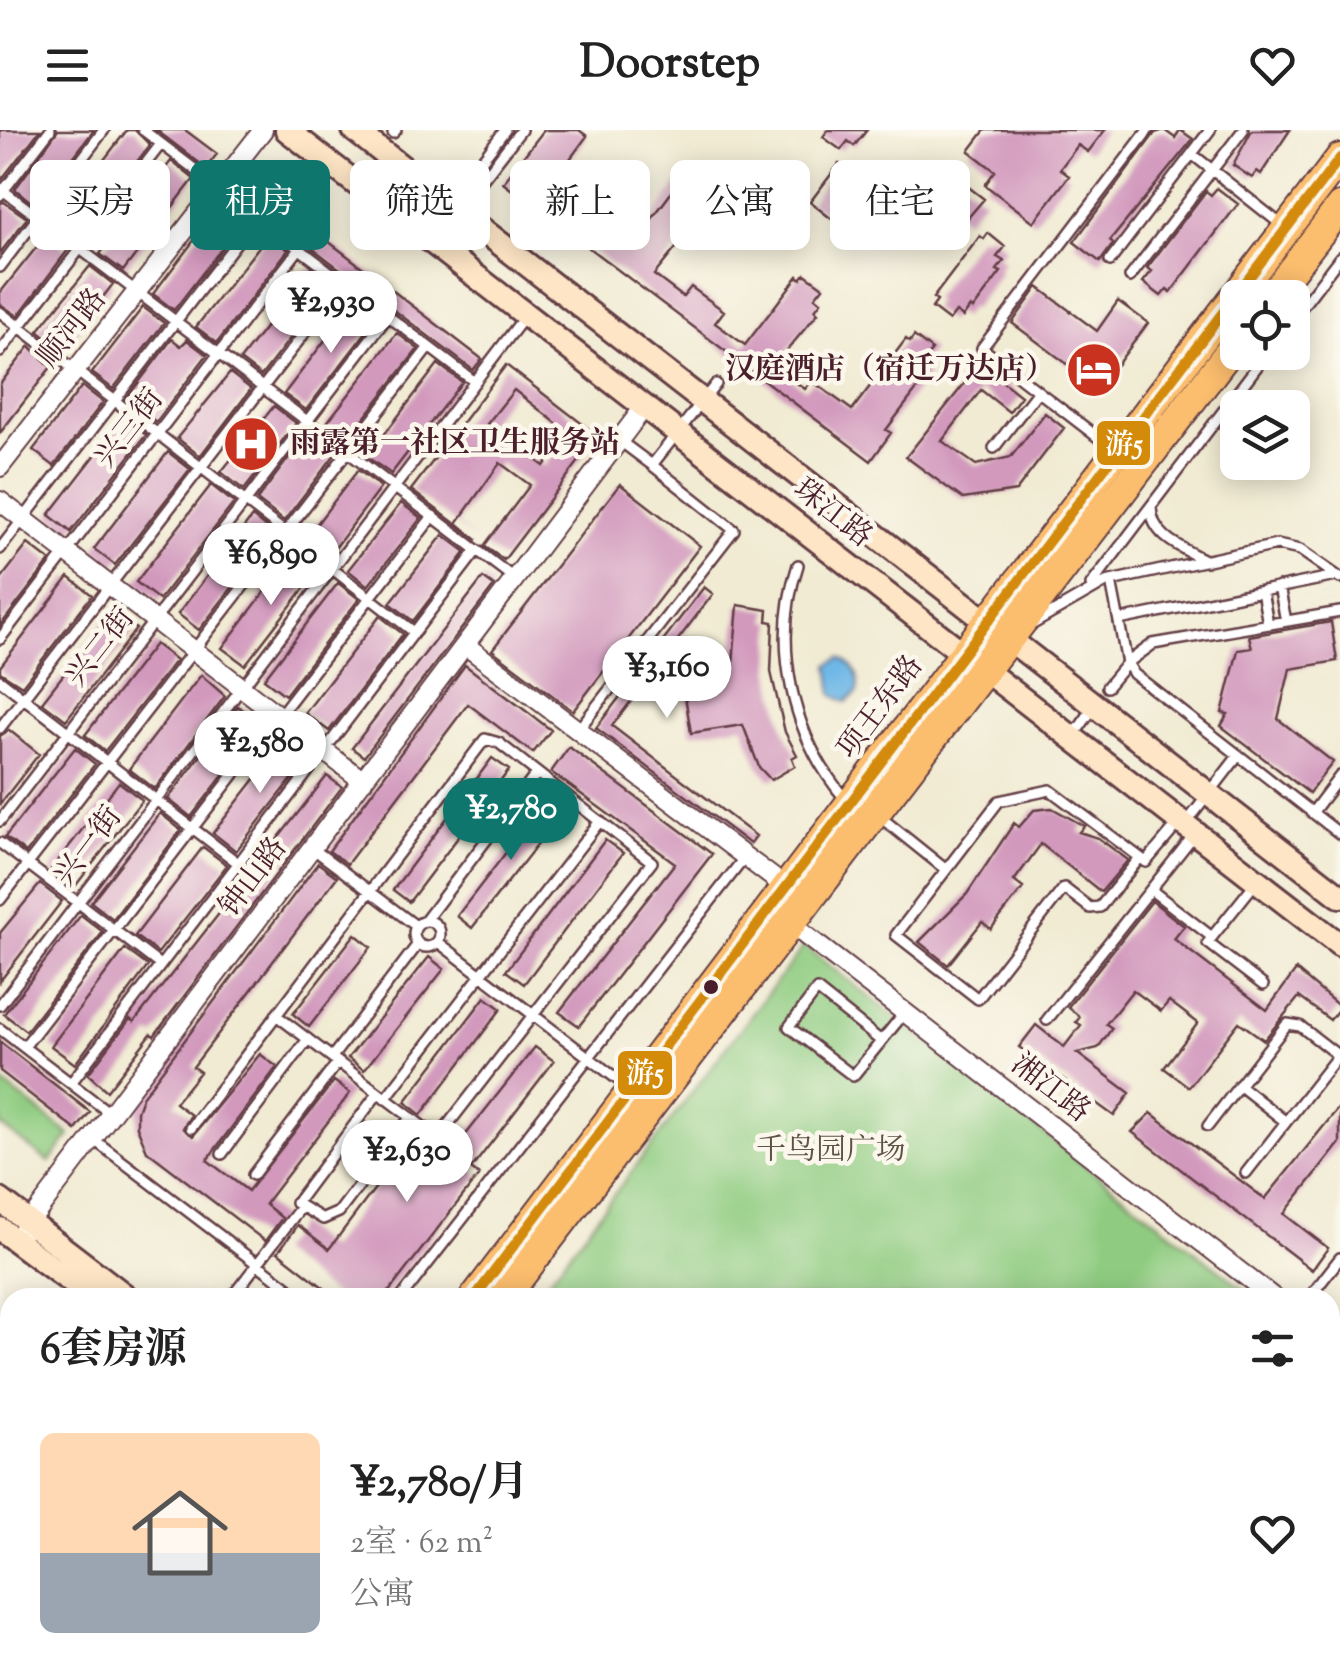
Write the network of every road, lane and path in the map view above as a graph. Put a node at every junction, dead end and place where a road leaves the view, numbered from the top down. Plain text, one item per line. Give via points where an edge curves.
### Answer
1 (50, 130) edge
2 (104, 130) edge
3 (143, 130) edge
4 (263, 130) edge
5 (287, 130) edge
6 (354, 130) edge
7 (506, 130) edge
8 (520, 130) edge
9 (1148, 130) edge
10 (1210, 130) edge
11 (1242, 130) edge
12 (1340, 141) edge
13 (162, 144) junction
14 (1192, 154) junction
15 (1340, 158) edge
16 (81, 160) edge
17 (150, 160) edge
18 (239, 160) edge
19 (392, 160) edge
20 (486, 160) edge
21 (490, 165) edge
22 (190, 166) edge
23 (1212, 170) junction
24 (1, 191) edge
25 (1340, 207) edge
26 (30, 211) edge
27 (1278, 222) junction
28 (190, 223) edge
29 (30, 227) edge
30 (490, 235) edge
31 (79, 250) edge
32 (81, 250) edge
33 (231, 250) edge
34 (297, 250) edge
35 (302, 250) edge
36 (1340, 257) edge
37 (1110, 261) dead end
38 (0, 266) edge
39 (1130, 277) dead end
40 (1284, 280) edge
41 (344, 282) junction
42 (137, 292) junction
43 (1310, 296) edge
44 (0, 312) edge
45 (526, 314) junction
46 (388, 316) junction
47 (176, 321) junction
48 (20, 327) junction
49 (429, 347) junction
50 (0, 352) edge
51 (219, 354) junction
52 (1220, 358) edge
53 (76, 370) junction
54 (1254, 370) edge
55 (475, 382) junction
56 (263, 387) junction
57 (1038, 391) junction
58 (709, 393) junction
59 (114, 400) junction
60 (646, 406) junction
61 (307, 421) junction
62 (678, 432) junction
63 (158, 434) junction
64 (620, 440) junction
65 (994, 448) dead end
66 (348, 452) junction
67 (1122, 456) junction
68 (652, 465) junction
69 (201, 467) junction
70 (0, 468) edge
71 (394, 487) junction
72 (0, 501) edge
73 (246, 501) junction
74 (1151, 506) junction
75 (433, 516) junction
76 (23, 519) junction
77 (285, 532) junction
78 (0, 549) edge
79 (476, 550) junction
80 (66, 552) junction
81 (1206, 560) junction
82 (798, 566) dead end
83 (332, 568) junction
84 (1338, 577) edge
85 (515, 579) junction
86 (1111, 581) junction
87 (110, 586) junction
88 (1279, 587) junction
89 (1089, 588) junction
90 (1262, 591) junction
91 (370, 598) junction
92 (1340, 612) edge
93 (154, 620) junction
94 (982, 620) junction
95 (1119, 620) junction
96 (1286, 621) junction
97 (1268, 624) junction
98 (414, 632) junction
99 (0, 638) edge
100 (1008, 640) junction
101 (465, 645) junction
102 (194, 650) junction
103 (958, 652) junction
104 (1128, 662) junction
105 (985, 672) junction
106 (0, 680) edge
107 (242, 688) junction
108 (1101, 696) junction
109 (23, 698) junction
110 (279, 716) junction
111 (0, 728) edge
112 (578, 730) junction
113 (68, 732) junction
114 (1072, 737) junction
115 (324, 750) junction
116 (1238, 756) junction
117 (106, 762) junction
118 (537, 773) junction
119 (1340, 776) edge
120 (363, 781) junction
121 (1209, 794) junction
122 (156, 800) junction
123 (849, 804) junction
124 (1312, 813) junction
125 (876, 814) junction
126 (0, 821) edge
127 (600, 821) junction
128 (1187, 826) junction
129 (192, 828) junction
130 (1340, 834) edge
131 (0, 843) edge
132 (312, 848) junction
133 (745, 856) junction
134 (1139, 859) junction
135 (238, 863) junction
136 (28, 864) junction
137 (945, 868) junction
138 (1257, 880) junction
139 (784, 886) junction
140 (1151, 890) junction
141 (370, 891) junction
142 (1340, 896) edge
143 (0, 900) edge
144 (78, 903) junction
145 (421, 924) junction
146 (792, 925) junction
147 (114, 930) junction
148 (1212, 936) junction
149 (438, 942) junction
150 (418, 944) junction
151 (1340, 944) edge
152 (160, 966) junction
153 (480, 975) junction
154 (1263, 985) dead end
155 (0, 1005) edge
156 (905, 1012) junction
157 (276, 1015) junction
158 (533, 1015) junction
159 (1048, 1020) dead end
160 (0, 1028) edge
161 (308, 1039) junction
162 (882, 1040) junction
163 (24, 1047) junction
164 (1339, 1056) edge
165 (588, 1058) junction
166 (335, 1060) junction
167 (70, 1083) junction
168 (1239, 1086) junction
169 (382, 1096) junction
170 (642, 1098) junction
171 (111, 1114) junction
172 (410, 1118) junction
173 (1286, 1122) junction
174 (1208, 1126) dead end
175 (191, 1128) dead end
176 (92, 1138) junction
177 (222, 1154) dead end
178 (1246, 1173) dead end
179 (253, 1175) dead end
180 (0, 1200) edge
181 (301, 1207) junction
182 (15, 1230) edge
183 (1340, 1258) edge
184 (258, 1264) junction
185 (81, 1288) edge
186 (111, 1288) edge
187 (239, 1288) edge
188 (289, 1288) edge
189 (409, 1288) edge
190 (482, 1288) edge
191 (511, 1288) edge
192 (1261, 1288) edge
193 (1317, 1288) edge

1 - 24 lane
2 - 16 lane
3 - 13 lane
4 - 18 street, 顺河路
5 - 45 street, 珠江路
6 - 19 street, 珠江路
7 - 20 lane
8 - 21 lane
9 - 57 lane via 982,348
10 - 14 lane
11 - 23 lane
12 - 27 lane
13 - 17 lane
13 - 22 lane
14 - 23 lane
14 - 37 lane
15 - 67 main road, 项王东路
23 - 27 lane
23 - 39 lane
24 - 26 lane
25 - 40 main road
27 - 67 lane
28 - 42 street, 顺河路
29 - 38 lane
30 - 58 street, 珠江路
31 - 48 lane
32 - 42 lane
33 - 47 lane
34 - 51 lane, 兴三街
35 - 41 lane
36 - 43 lane
41 - 46 lane
41 - 56 lane
42 - 47 lane
42 - 53 street, 顺河路
44 - 48 lane
45 - 55 lane, 兴一街
45 - 60 street, 珠江路
46 - 49 lane
46 - 61 lane, 兴二街
47 - 51 lane
47 - 59 lane
48 - 50 lane
48 - 53 lane
49 - 55 lane
49 - 66 lane
51 - 56 lane
51 - 63 lane, 兴三街
52 - 67 main road, 项王东路
53 - 59 lane
53 - 70 street, 顺河路
54 - 74 lane
55 - 71 lane, 兴一街
56 - 61 lane
56 - 69 lane
57 - 65 lane
57 - 67 lane
58 - 62 lane
58 - 94 street, 珠江路
59 - 63 lane
59 - 76 lane
60 - 62 street, 珠江路
60 - 64 street, 钟山路
61 - 66 lane
61 - 73 lane, 兴二街
62 - 68 lane
62 - 103 street, 珠江路
63 - 69 lane
63 - 80 lane, 兴三街
64 - 68 lane
64 - 85 street, 钟山路
66 - 71 lane
66 - 77 lane
67 - 94 main road, 项王东路
67 - 100 main road, 项王东路
68 - 112 lane via 734,530
69 - 73 lane
69 - 87 lane
71 - 75 lane
71 - 83 lane, 兴一街
72 - 76 street
73 - 77 lane
73 - 93 lane, 兴二街
74 - 81 lane via 1162,534
74 - 89 lane
75 - 79 lane
75 - 91 lane
76 - 78 lane
76 - 80 street
77 - 83 lane
77 - 102 lane
79 - 85 lane
79 - 98 lane
80 - 87 street
80 - 99 lane, 兴三街
81 - 84 lane via 1288,546
81 - 86 lane
82 - 123 lane via 786,628 792,694 819,764
83 - 91 lane
83 - 107 lane, 兴一街
84 - 88 lane
85 - 101 street, 钟山路
86 - 89 lane
86 - 95 lane
87 - 93 street
87 - 109 lane
88 - 90 lane
88 - 96 lane
89 - 100 lane
90 - 95 lane
90 - 97 lane
91 - 98 lane
91 - 110 lane
92 - 96 lane
93 - 102 street
93 - 113 lane, 兴二街
94 - 100 street, 珠江路
94 - 103 main road, 项王东路
95 - 104 lane
96 - 97 lane
97 - 104 lane via 1154,644
98 - 115 lane
100 - 105 main road, 项王东路
100 - 108 street, 珠江路
101 - 112 street
101 - 120 street, 钟山路
102 - 107 street
102 - 117 lane
103 - 105 street, 珠江路
103 - 123 main road, 项王东路
104 - 108 lane
104 - 116 lane via 1134,674
105 - 114 street, 珠江路
105 - 125 main road, 项王东路
106 - 109 lane
107 - 110 street
107 - 122 lane, 兴一街
108 - 114 lane
108 - 121 street, 珠江路
109 - 111 lane
109 - 113 lane
110 - 115 street
110 - 129 lane
112 - 133 street
113 - 117 lane
113 - 126 lane, 兴二街
114 - 128 street, 珠江路
115 - 120 street
115 - 135 lane
116 - 121 lane
116 - 124 lane
117 - 122 lane
117 - 136 lane
118 - 127 lane
118 - 141 lane via 485,739
118 - 145 lane
119 - 124 lane
120 - 132 street, 钟山路
121 - 128 lane
121 - 142 street, 珠江路
122 - 129 lane
122 - 144 lane, 兴一街
123 - 139 main road, 项王东路
124 - 130 lane
125 - 137 lane
125 - 146 main road, 项王东路
127 - 153 lane
127 - 158 lane via 652,862
128 - 134 lane via 1152,860
128 - 138 street, 珠江路
128 - 140 lane
129 - 135 lane
129 - 147 lane
131 - 136 lane
132 - 141 lane
132 - 171 street, 钟山路
133 - 139 street
133 - 165 lane
134 - 137 lane via 1050,790 999,801
134 - 137 lane via 1100,907 1090,908 1064,888 978,1000 896,935
135 - 152 lane
136 - 143 lane
136 - 144 lane
138 - 148 lane
138 - 151 street, 珠江路
139 - 170 main road, 项王东路
140 - 148 lane
140 - 159 lane
141 - 145 lane
141 - 157 lane
144 - 147 lane
144 - 155 lane, 兴一街
145 - 149 lane via 440,930
145 - 150 lane
146 - 156 street, 湘江路
146 - 170 main road, 项王东路
147 - 152 lane
147 - 163 lane
148 - 154 lane via 1208,943
149 - 150 lane
149 - 153 lane
150 - 166 lane
152 - 167 lane
153 - 158 lane
153 - 169 lane
156 - 162 lane
156 - 192 street, 湘江路
157 - 161 lane
157 - 175 lane
158 - 165 lane
158 - 172 lane via 443,1131 426,1130
160 - 163 lane
161 - 166 lane
161 - 177 lane
162 - 162 lane via 853,1076 789,1027 818,990
163 - 167 lane
164 - 168 lane via 1293,1022
164 - 173 lane
165 - 170 lane
165 - 189 lane
166 - 169 lane
166 - 179 lane
167 - 171 lane
168 - 173 lane
168 - 174 lane
169 - 172 lane
169 - 181 lane via 296,1202
170 - 190 main road, 项王东路
170 - 191 main road, 项王东路
171 - 176 street, 钟山路
172 - 181 lane via 339,1212 323,1219
173 - 178 lane
176 - 182 street, 钟山路
176 - 184 lane
180 - 182 street
181 - 184 lane
182 - 185 street
182 - 186 street
183 - 193 lane
184 - 187 lane
184 - 188 lane

